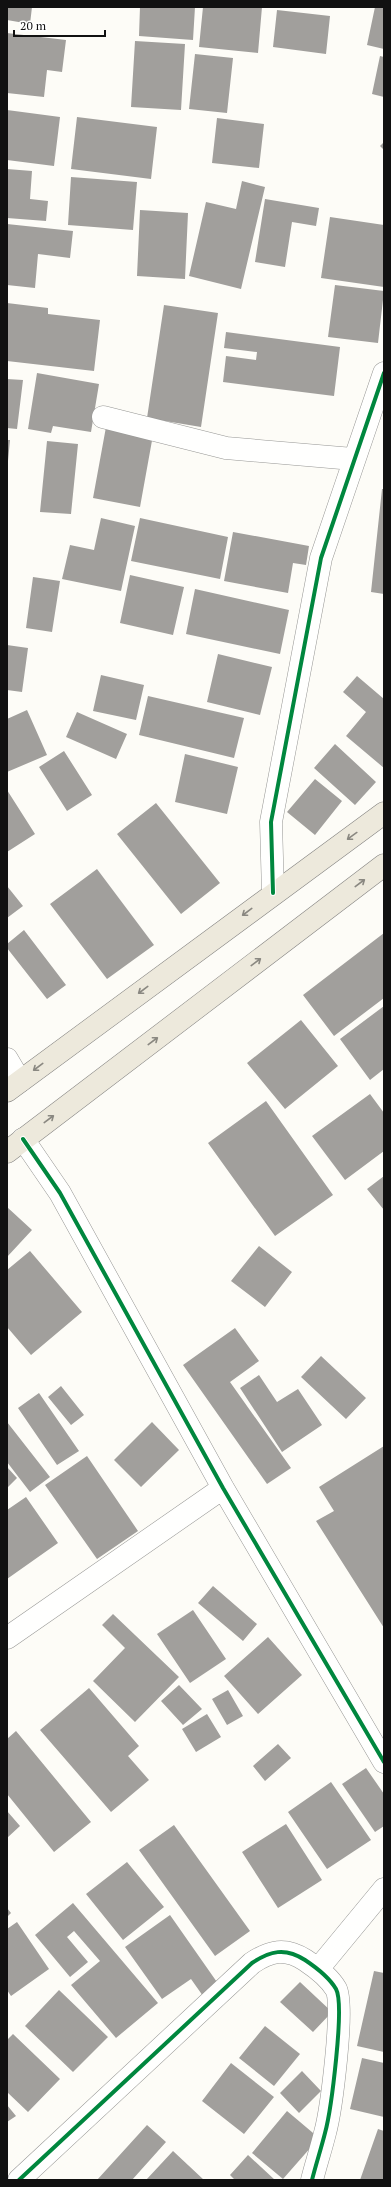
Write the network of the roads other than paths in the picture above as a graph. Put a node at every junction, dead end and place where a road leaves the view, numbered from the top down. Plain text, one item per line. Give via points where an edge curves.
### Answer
1 (384, 373) edge
2 (103, 417) dead end
3 (353, 459) junction
4 (384, 813) edge
5 (384, 865) edge
6 (273, 893) junction
7 (7, 1059) edge
8 (14, 1086) edge
9 (15, 1145) edge
10 (223, 1488) junction
11 (7, 1638) edge
12 (384, 1762) edge
13 (384, 1889) edge
14 (318, 1969) junction
15 (19, 2180) edge
16 (312, 2180) edge

1 - 3 street
2 - 3 street via 226,448
3 - 6 street via 321,558 271,822
4 -> 6 main road
9 -> 5 main road
6 -> 8 main road
7 - 8 street
9 - 10 street via 60,1193
10 - 11 street
10 - 12 street
13 - 14 street
14 - 15 street via 300,1957 282,1951 266,1954 257,1960
14 - 16 street via 336,1990 340,2022 326,2132

